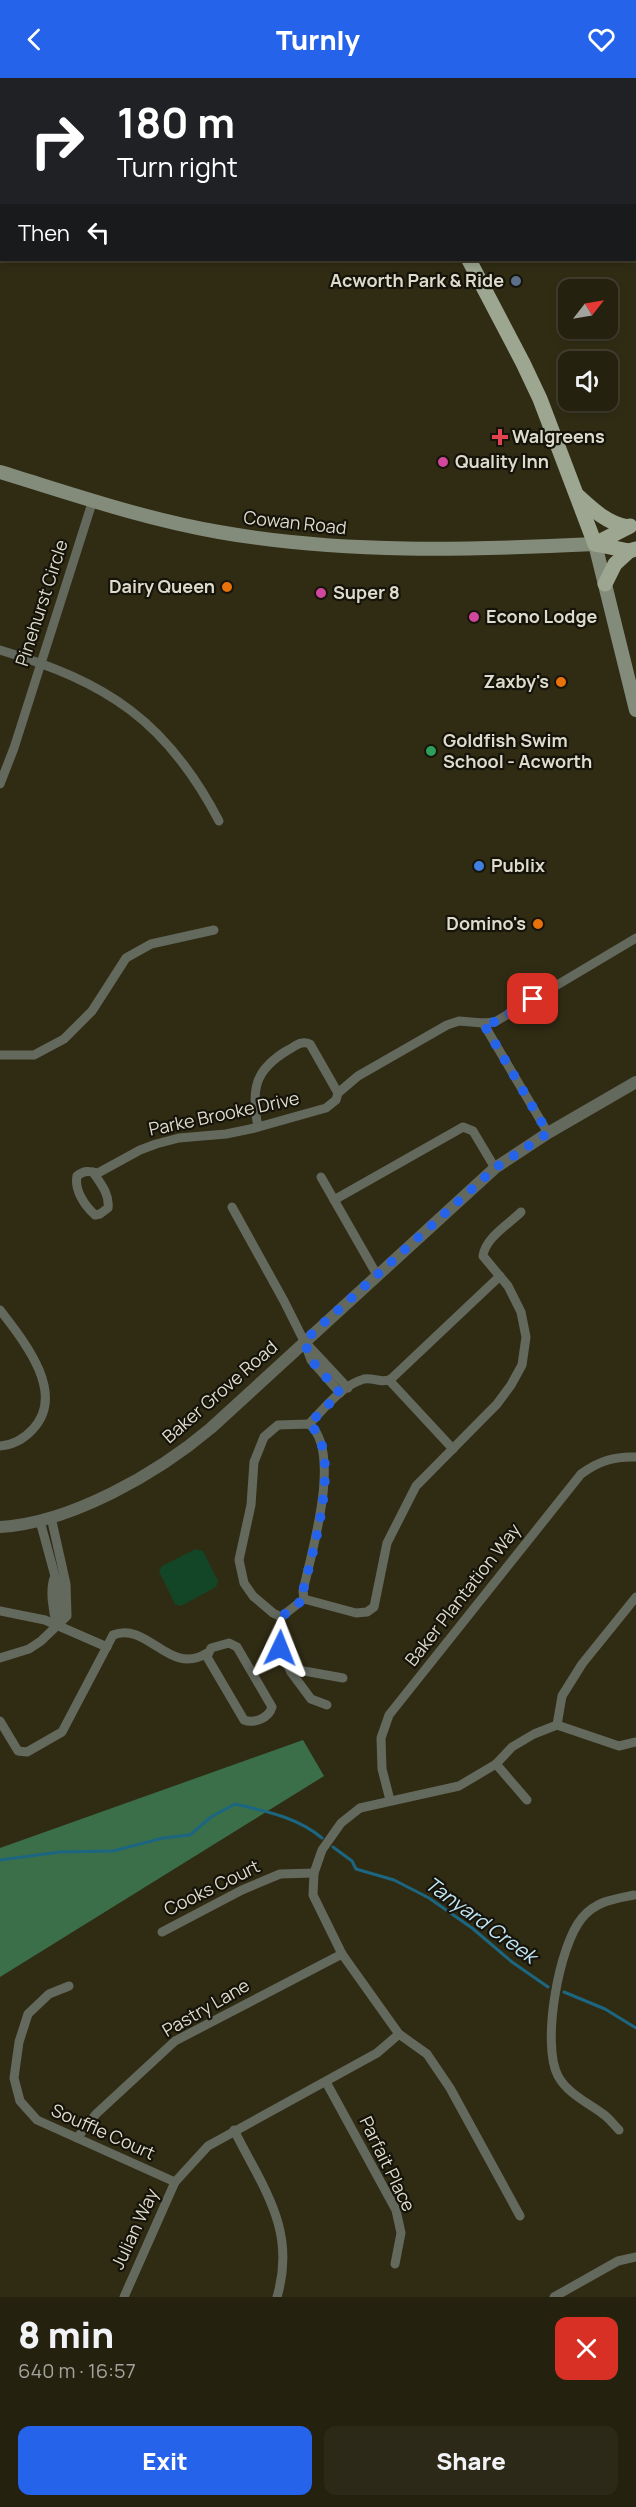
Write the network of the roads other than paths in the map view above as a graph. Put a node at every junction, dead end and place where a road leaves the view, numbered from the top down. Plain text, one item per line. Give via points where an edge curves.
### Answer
1 (470, 261) edge
2 (0, 472) edge
3 (576, 495) junction
4 (93, 500) junction
5 (632, 526) edge
6 (595, 544) junction
7 (632, 550) edge
8 (605, 584) junction
9 (0, 650) edge
10 (40, 662) junction
11 (636, 710) edge
12 (0, 784) edge
13 (219, 821) dead end
14 (213, 930) dead end
15 (636, 938) edge
16 (483, 1023) junction
17 (0, 1055) edge
18 (636, 1082) edge
19 (338, 1093) junction
20 (258, 1127) junction
21 (548, 1133) junction
22 (495, 1168) junction
23 (93, 1172) junction
24 (321, 1177) dead end
25 (334, 1200) junction
26 (232, 1207) dead end
27 (521, 1212) dead end
28 (377, 1275) junction
29 (500, 1276) junction
30 (0, 1310) edge
31 (304, 1341) junction
32 (389, 1380) junction
33 (344, 1390) junction
34 (309, 1424) junction
35 (0, 1446) edge
36 (453, 1449) junction
37 (636, 1457) edge
38 (46, 1519) junction
39 (0, 1527) edge
40 (636, 1597) edge
41 (304, 1599) junction
42 (0, 1611) edge
43 (281, 1617) junction
44 (57, 1624) junction
45 (107, 1647) junction
46 (207, 1653) junction
47 (0, 1658) edge
48 (291, 1672) junction
49 (343, 1678) dead end
50 (327, 1705) dead end
51 (0, 1721) edge
52 (557, 1725) junction
53 (636, 1743) edge
54 (496, 1764) junction
55 (390, 1800) junction
56 (527, 1800) dead end
57 (314, 1873) junction
58 (635, 1895) edge
59 (162, 1932) dead end
60 (342, 1953) junction
61 (69, 1986) dead end
62 (399, 2034) junction
63 (326, 2082) junction
64 (234, 2130) junction
65 (619, 2130) dead end
66 (77, 2138) junction
67 (175, 2182) junction
68 (520, 2216) dead end
69 (636, 2257) edge
70 (395, 2264) dead end
71 (124, 2297) edge
72 (277, 2297) edge
73 (554, 2297) edge

1 - 3 main road via 524,363
2 - 4 main road, Cowan Road
3 - 5 main road via 600,515
3 - 6 main road
4 - 6 main road, Cowan Road via 216,532 312,545 419,549
4 - 10 street, Pinehurst Circle
5 - 6 main road
6 - 7 main road
6 - 8 main road
7 - 8 main road via 615,564
8 - 11 main road
9 - 10 street
10 - 12 street, Pinehurst Circle
10 - 13 street via 107,693 137,714 183,762
14 - 17 street via 151,944 126,958 92,1011 64,1039 34,1055
15 - 16 street via 495,1022
16 - 19 street, Parke Brooke Drive via 459,1021 447,1025 358,1076
16 - 21 street
18 - 21 street, Baker Grove Road
19 - 20 street, Parke Brooke Drive via 326,1108
19 - 20 street via 310,1044 301,1043 273,1059 263,1070 254,1095
20 - 23 street, Parke Brooke Drive via 156,1144
21 - 22 street, Baker Grove Road
22 - 25 street via 473,1131 463,1127
22 - 28 street, Baker Grove Road
23 - 23 street, Parke Brooke Drive via 81,1173 75,1183 95,1215 108,1208 109,1203
24 - 25 street
25 - 28 street
26 - 31 street
27 - 29 street via 484,1250 483,1256
28 - 31 street, Baker Grove Road
29 - 32 street
29 - 36 street via 513,1293 524,1324 522,1365 497,1404
30 - 35 street via 33,1359 46,1399 41,1417 30,1432 14,1443
31 - 33 street via 311,1360
31 - 38 street, Baker Grove Road via 211,1428 176,1455 127,1485
32 - 33 street via 368,1378
32 - 36 street
33 - 34 street
34 - 41 street via 319,1436 324,1472
34 - 43 street via 278,1425 264,1437 254,1462 250,1515 239,1560 244,1583 253,1596
36 - 41 street via 416,1486 395,1525 387,1543 374,1607 356,1613
37 - 55 street, Baker Plantation Way via 619,1456 595,1464 582,1474 389,1715 381,1738 381,1768
38 - 39 street, Baker Grove Road
38 - 44 street via 60,1587
38 - 44 street via 61,1556 68,1604 67,1616
40 - 52 street via 582,1664 562,1696
41 - 43 street
42 - 44 street
43 - 48 street via 280,1648
44 - 45 street
44 - 47 street via 29,1649
45 - 46 street via 113,1635 127,1631 180,1659 198,1659
45 - 51 street via 62,1732 27,1752 18,1751
46 - 46 street via 220,1644 237,1647 272,1707 271,1713 250,1722 244,1720
48 - 49 street
48 - 50 street via 311,1700
52 - 53 street via 619,1746
52 - 54 street via 512,1748
54 - 55 street via 459,1786
54 - 56 street
55 - 57 street via 360,1808 341,1823 322,1850
57 - 59 street, Cooks Court via 279,1874
57 - 60 street via 313,1895
58 - 65 street via 600,1902 570,1935 550,2027 551,2055 558,2077
60 - 62 street
60 - 66 street, Pastry Lane via 175,2041 96,2114
61 - 66 street, Souffle Court via 50,1994 28,2014 14,2078 20,2101 37,2121
62 - 63 street, Julian Way via 376,2053
62 - 68 street via 427,2054 450,2088
63 - 64 street, Julian Way
63 - 70 street, Parfait Place via 396,2210 401,2233
64 - 67 street, Julian Way via 208,2146
64 - 72 street via 276,2214 284,2245 283,2277
66 - 67 street, Souffle Court
67 - 71 street, Julian Way
69 - 73 street via 618,2261

